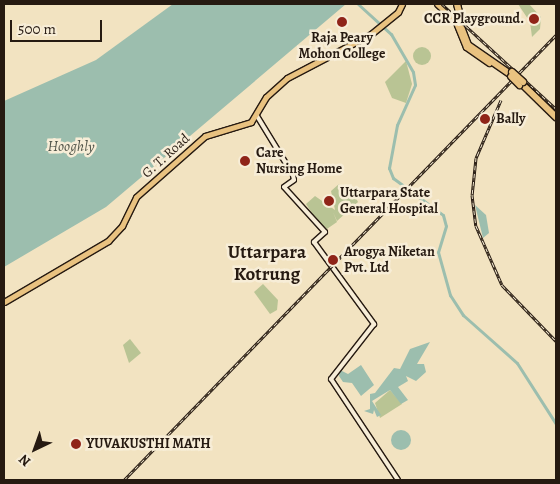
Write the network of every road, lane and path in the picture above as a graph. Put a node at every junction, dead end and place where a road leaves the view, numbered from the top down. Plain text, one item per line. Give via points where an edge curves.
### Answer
1 (437, 4) edge
2 (399, 8) edge
3 (458, 13) edge
4 (256, 116) junction
5 (556, 118) edge
6 (4, 302) edge
7 (398, 480) edge

1 - 3 main road via 449,17
2 - 4 main road via 379,29 287,78 266,97
3 - 5 highway, bridge via 472,46 511,74
4 - 6 main road, G. T. Road via 249,123 205,136 136,197 122,226 108,241
4 - 7 main road via 294,179 284,187 325,232 314,242 374,324 331,379

